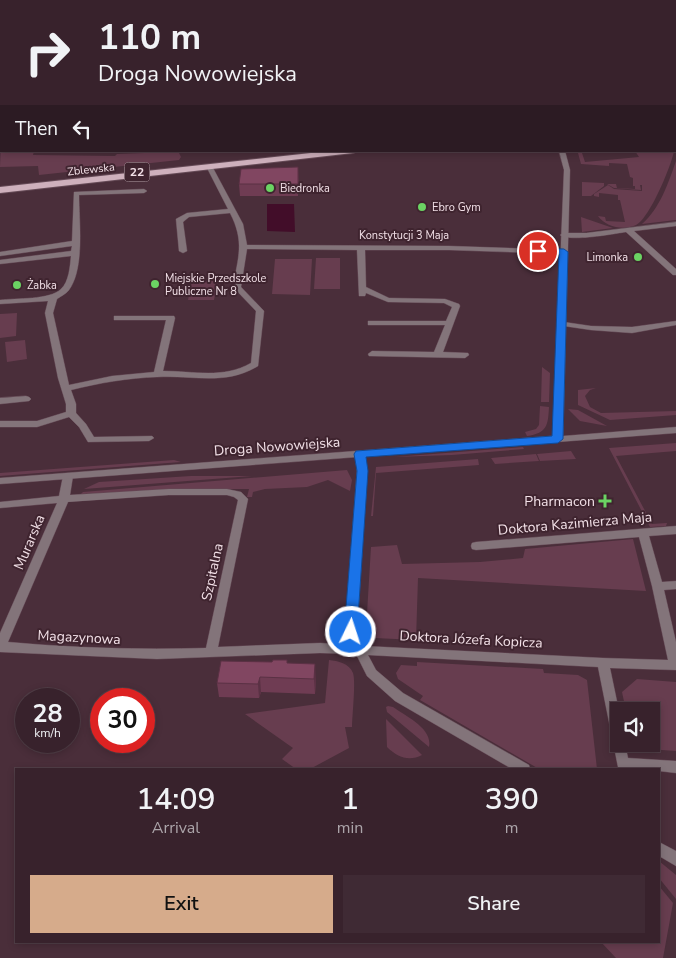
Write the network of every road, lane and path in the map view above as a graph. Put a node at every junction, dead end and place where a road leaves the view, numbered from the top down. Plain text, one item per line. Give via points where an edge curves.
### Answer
1 (344, 152) edge
2 (563, 152) edge
3 (274, 160) junction
4 (210, 168) junction
5 (0, 186) edge
6 (0, 190) edge
7 (144, 191) dead end
8 (232, 211) junction
9 (676, 224) edge
10 (628, 230) junction
11 (564, 235) junction
12 (74, 242) junction
13 (244, 247) junction
14 (361, 248) junction
15 (183, 251) dead end
16 (564, 252) junction
17 (75, 253) junction
18 (0, 254) edge
19 (0, 262) edge
20 (674, 268) edge
21 (53, 298) junction
22 (0, 302) edge
23 (117, 318) dead end
24 (371, 323) dead end
25 (450, 323) junction
26 (560, 323) junction
27 (676, 323) edge
28 (372, 354) dead end
29 (438, 354) junction
30 (465, 354) dead end
31 (158, 374) junction
32 (66, 388) junction
33 (26, 400) dead end
34 (0, 401) edge
35 (71, 414) junction
36 (0, 424) edge
37 (676, 430) edge
38 (149, 438) dead end
39 (558, 439) junction
40 (360, 454) junction
41 (68, 476) junction
42 (0, 481) edge
43 (64, 499) junction
44 (0, 506) edge
45 (676, 530) edge
46 (643, 533) junction
47 (476, 546) dead end
48 (676, 584) edge
49 (658, 586) junction
50 (0, 646) edge
51 (358, 650) junction
52 (212, 653) junction
53 (157, 654) joint
54 (603, 663) junction
55 (676, 665) edge
56 (611, 702) edge
57 (621, 752) edge
58 (676, 767) edge
59 (522, 768) edge
60 (660, 849) edge
61 (676, 859) edge

1 - 3 main road, Zblewska / 22
2 - 11 street via 567,170
3 - 4 main road, Zblewska / 22
3 - 5 main road, Zblewska / 22
4 - 6 main road, Zblewska / 22
4 - 8 street
7 - 12 street via 76,193
8 - 13 street via 239,224
8 - 15 street via 187,215 179,221
9 - 10 street
10 - 11 street
10 - 20 street
11 - 16 street
12 - 17 street
12 - 18 street
13 - 14 street, Konstytucji 3 Maja
13 - 31 street via 237,287 260,311 255,364 245,372 228,376
14 - 16 street, Konstytucji 3 Maja
14 - 25 street via 362,291 388,300 445,301 456,306
16 - 26 street
17 - 19 street
17 - 21 street via 73,276 65,290
21 - 22 street
21 - 32 street via 49,313
23 - 31 street via 170,318
24 - 25 street
25 - 29 street
26 - 27 street via 632,330
26 - 39 street
28 - 29 street
29 - 30 street
31 - 32 street
32 - 35 street
33 - 34 street
35 - 36 street via 37,424
35 - 38 street via 91,440
37 - 39 street, Droga Nowowiejska
39 - 40 street, Droga Nowowiejska
40 - 41 street, Droga Nowowiejska
40 - 51 street via 362,471 351,632
41 - 42 street, Droga Nowowiejska
41 - 43 street, Murarska
43 - 44 street
43 - 50 street, Murarska
43 - 52 street, Szpitalna via 213,491 237,494 243,499
45 - 46 street, Doktora Kazimierza Maja
46 - 47 street, Doktora Kazimierza Maja
46 - 49 street
48 - 49 street
49 - 55 street
50 - 53 street, Magazynowa
51 - 52 street, Doktora Józefa Kopicza via 320,648
51 - 54 street, Doktora Józefa Kopicza
51 - 59 street via 371,673 399,697
52 - 53 street, Doktora Józefa Kopicza
54 - 55 street, Doktora Józefa Kopicza
54 - 56 street
57 - 58 street via 623,763
60 - 61 street

